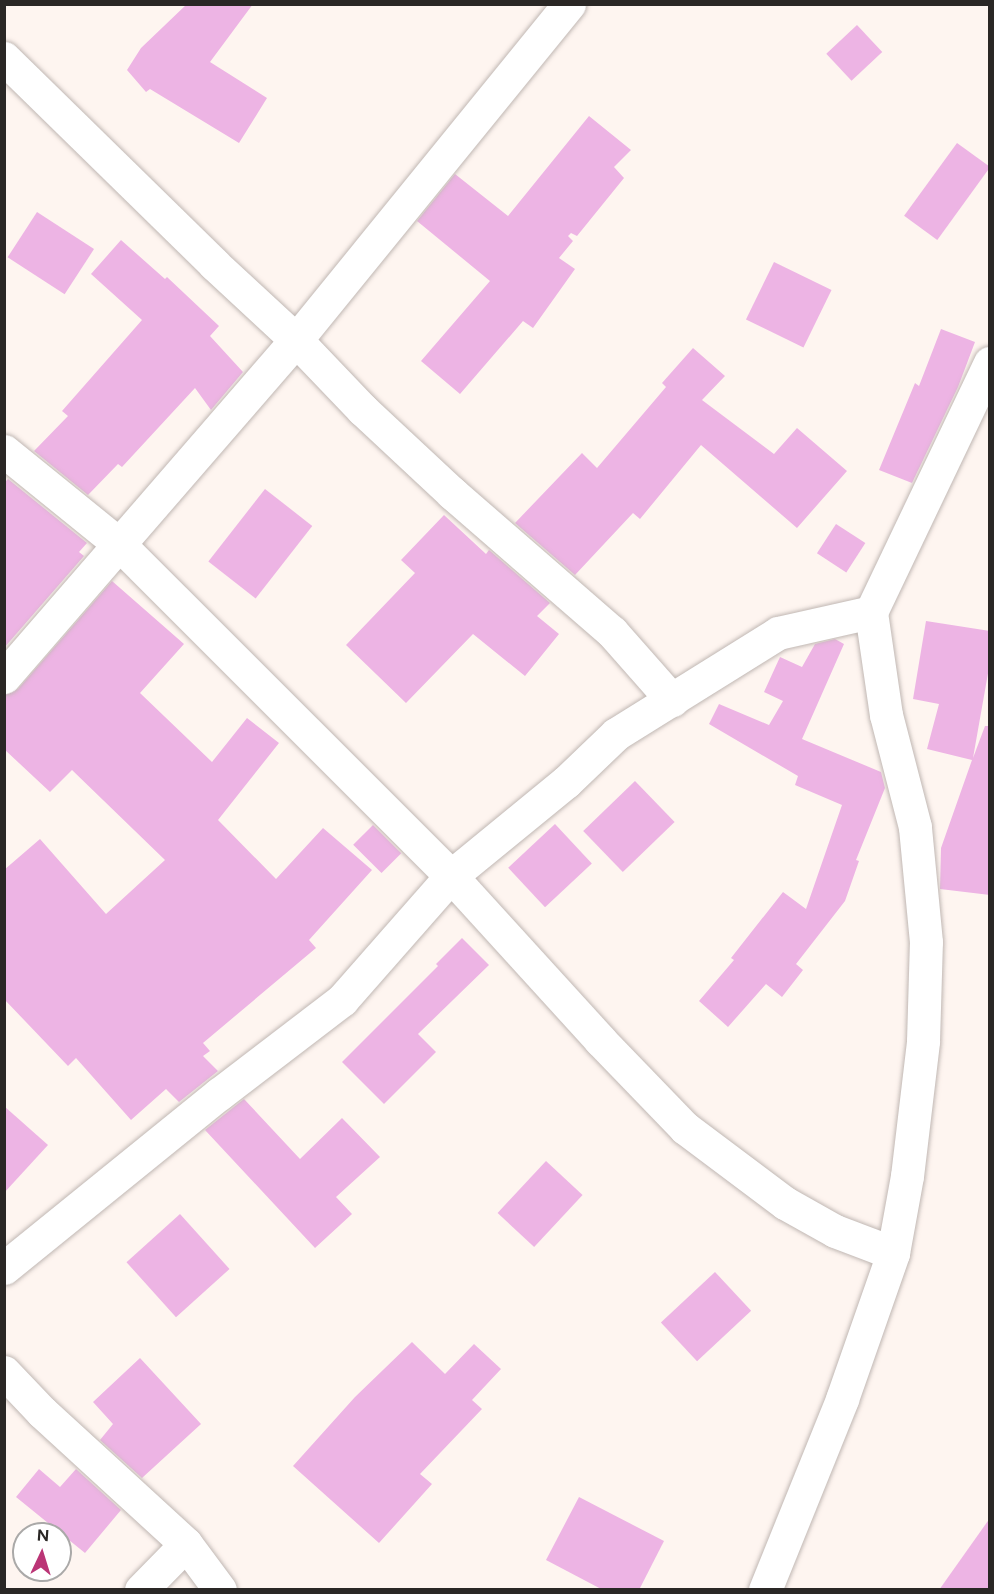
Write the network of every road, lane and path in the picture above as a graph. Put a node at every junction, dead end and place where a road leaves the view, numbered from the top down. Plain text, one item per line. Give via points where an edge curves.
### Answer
1 (569, 4) edge
2 (4, 58) edge
3 (297, 340) junction
4 (990, 363) edge
5 (4, 451) edge
6 (119, 544) junction
7 (871, 612) junction
8 (4, 677) edge
9 (672, 700) junction
10 (451, 876) junction
11 (893, 1253) junction
12 (4, 1268) edge
13 (4, 1372) edge
14 (186, 1544) junction
15 (141, 1590) edge
16 (220, 1590) edge
17 (765, 1590) edge

1 - 3 street
2 - 3 street
3 - 6 street
3 - 9 street via 363,410 452,493 612,632
4 - 7 street
5 - 6 street
6 - 8 street
6 - 10 street
7 - 9 street via 778,633
7 - 11 street via 886,715 915,827 926,942 923,1041 907,1176
9 - 10 street via 616,734 566,782
10 - 11 street via 685,1128 785,1203 835,1231
10 - 12 street via 342,1000
11 - 17 street via 842,1399
13 - 14 street via 42,1413
14 - 15 street
14 - 16 street

